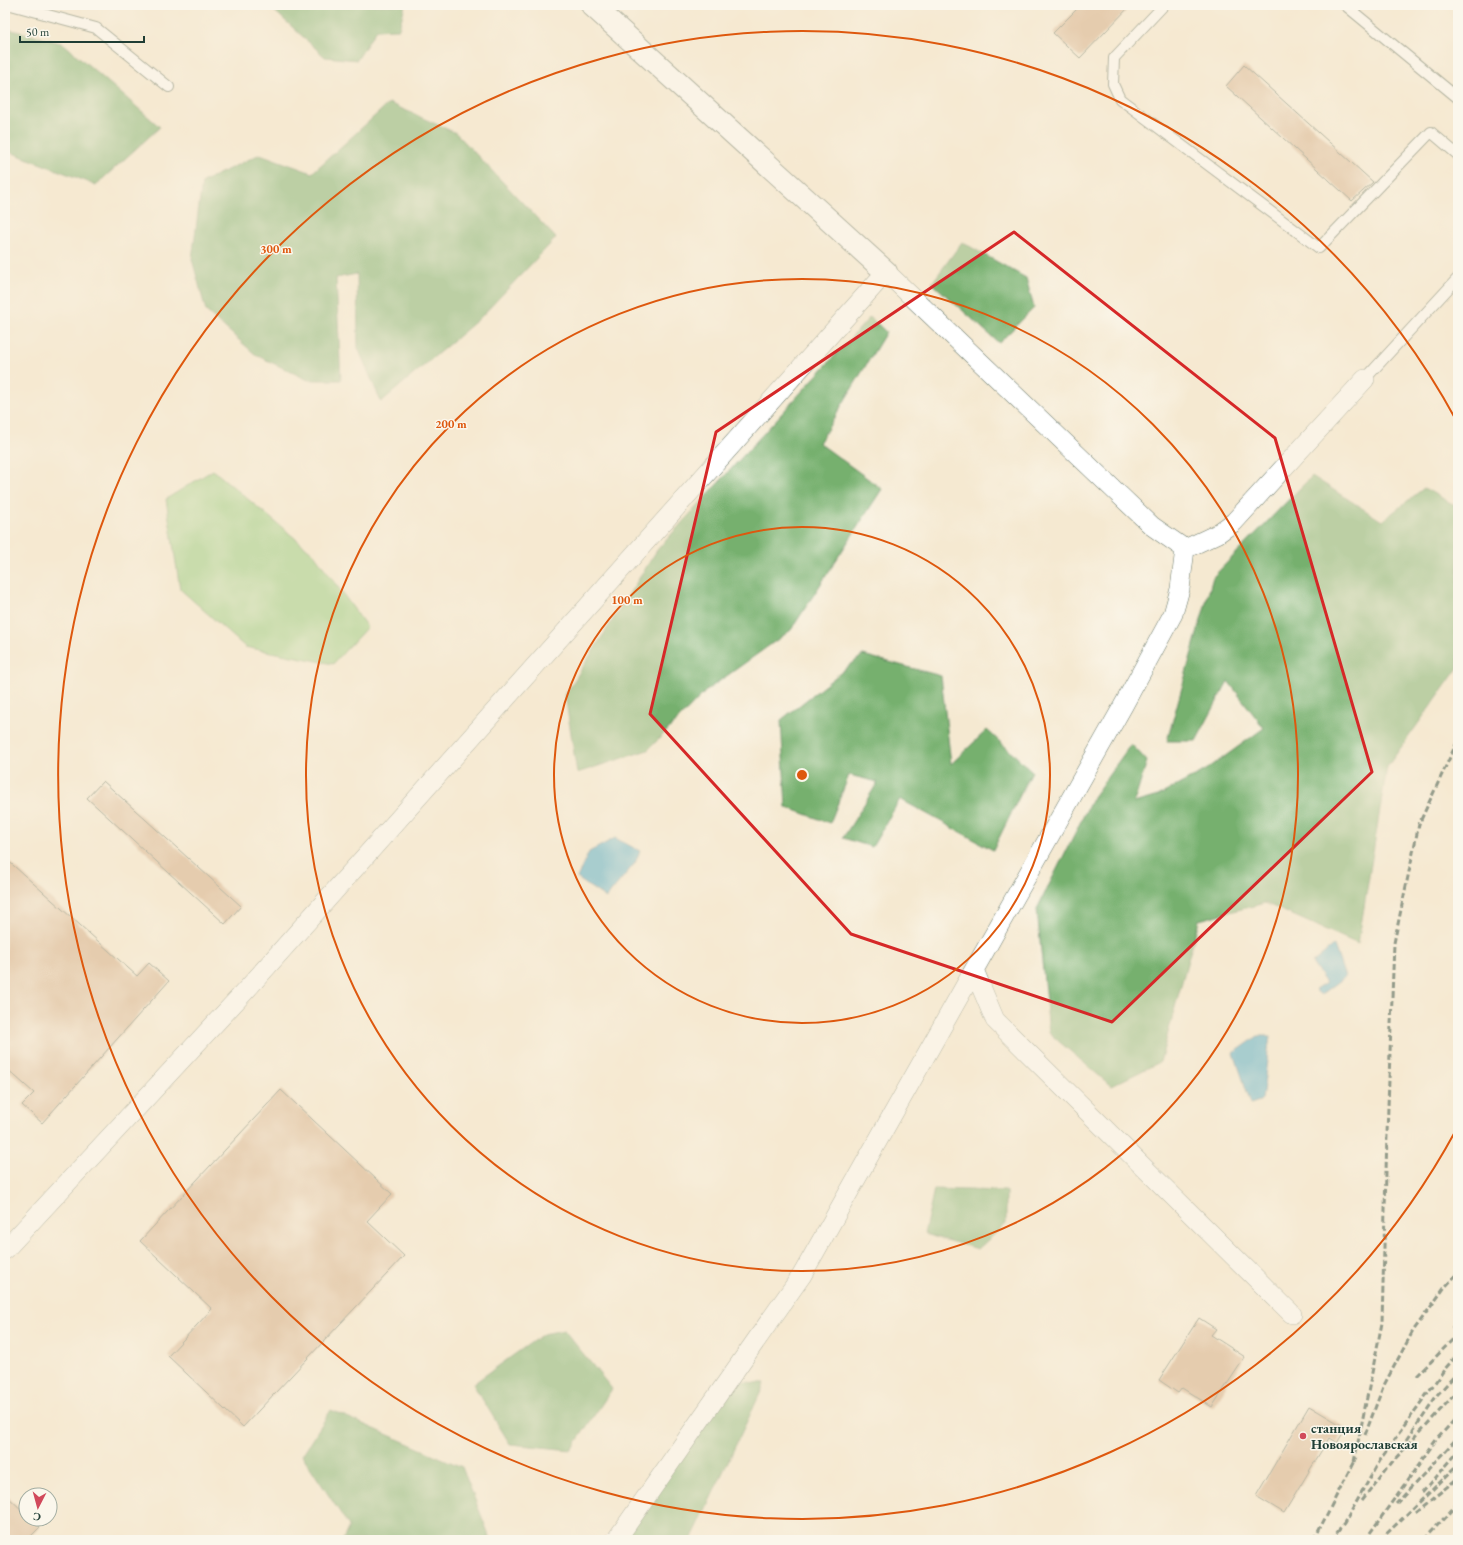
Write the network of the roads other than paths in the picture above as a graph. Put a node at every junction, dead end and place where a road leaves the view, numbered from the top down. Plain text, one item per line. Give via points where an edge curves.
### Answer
1 (11, 5) edge
2 (592, 5) edge
3 (1164, 5) edge
4 (1345, 5) edge
5 (169, 87) dead end
6 (1458, 98) edge
7 (1458, 155) edge
8 (886, 272) junction
9 (1458, 278) edge
10 (1365, 379) joint
11 (1185, 549) junction
12 (974, 970) junction
13 (5, 1250) edge
14 (1292, 1314) dead end
15 (616, 1540) edge

1 - 5 lane via 96,28
2 - 8 street
3 - 7 lane via 1114,58 1113,84 1120,99 1319,248 1431,132
4 - 6 lane
8 - 11 street via 1152,526
8 - 13 street via 248,988
9 - 10 lane
10 - 11 street via 1234,522 1217,534
11 - 12 street via 1180,589 1173,614
12 - 14 street via 995,1020
12 - 15 street via 802,1275

